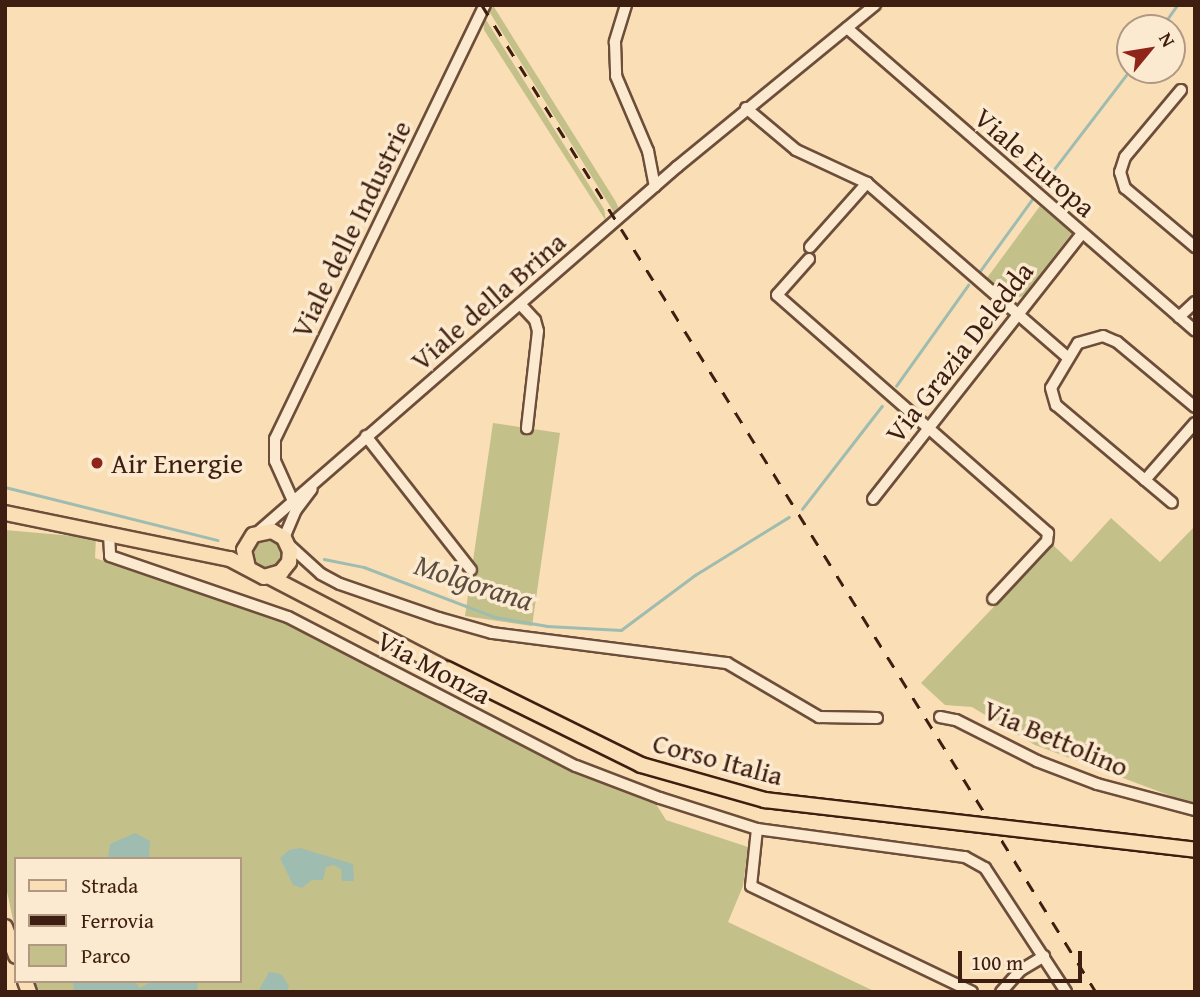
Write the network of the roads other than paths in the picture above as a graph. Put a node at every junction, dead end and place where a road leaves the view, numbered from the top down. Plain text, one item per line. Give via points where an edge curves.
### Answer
1 (485, 5) edge
2 (626, 5) edge
3 (875, 5) edge
4 (847, 28) junction
5 (1181, 90) dead end
6 (746, 108) junction
7 (648, 151) junction
8 (677, 167) junction
9 (867, 183) junction
10 (655, 186) junction
11 (1082, 233) junction
12 (1195, 247) edge
13 (1195, 302) edge
14 (520, 304) junction
15 (1018, 314) junction
16 (1179, 317) junction
17 (1193, 326) edge
18 (1067, 358) junction
19 (1195, 407) edge
20 (1195, 424) edge
21 (527, 428) dead end
22 (928, 429) junction
23 (366, 436) junction
24 (328, 468) junction
25 (282, 473) junction
26 (1145, 480) junction
27 (302, 491) junction
28 (873, 499) dead end
29 (1172, 503) dead end
30 (294, 505) junction
31 (5, 513) edge
32 (109, 534) junction
33 (253, 536) junction
34 (286, 542) junction
35 (204, 556) junction
36 (306, 559) junction
37 (287, 565) junction
38 (248, 568) junction
39 (471, 570) dead end
40 (270, 577) junction
41 (312, 595) junction
42 (993, 599) dead end
43 (940, 717) dead end
44 (877, 718) dead end
45 (1195, 810) edge
46 (757, 829) junction
47 (1195, 850) edge
48 (5, 927) edge
49 (14, 951) edge
50 (1044, 956) junction
51 (972, 992) edge
52 (1001, 992) edge
53 (1066, 992) edge

1 - 25 street, Viale delle Industrie via 275,439 272,449
2 - 7 street via 615,42 616,76
3 - 4 street
4 - 6 street
4 - 11 street, Viale Europa
5 - 12 street via 1125,157 1120,172 1125,188
6 - 8 street, Viale della Brina
6 - 9 street via 796,150
7 - 8 street via 660,163
7 - 10 street
8 - 10 street, Viale della Brina
9 - 15 street
9 - 22 street via 777,295
10 - 14 street, Viale della Brina
11 - 15 street, Via Grazia Deledda
11 - 16 street, Viale Europa
13 - 16 street
14 - 21 street via 536,320 538,331
14 - 23 street, Viale della Brina
15 - 18 street
15 - 22 street, Via Grazia Deledda
16 - 17 street, Viale Europa
18 - 19 street via 1078,343 1103,336 1117,342
18 - 26 street via 1051,388 1056,405
20 - 26 street
22 - 28 street, Via Grazia Deledda
22 - 42 street via 1050,536
23 - 24 street, Viale della Brina
23 - 39 street
24 - 27 street, Viale della Brina
24 - 30 street, Viale della Brina
25 - 27 street
25 - 30 street, Viale delle Industrie
26 - 29 street
27 - 30 street, Viale della Brina
30 - 33 street, Viale della Brina
30 - 34 street, Viale della Brina
31 - 32 main road
32 - 35 main road
32 - 46 street, Via Monza via 110,556 288,617 576,766
33 - 34 main road via 272,531
33 - 35 main road
33 - 38 main road via 244,556
34 - 36 street
34 - 37 main road
35 - 38 main road via 230,559
36 - 37 street
36 - 44 street via 340,584 463,625 492,633 727,663 819,716
37 - 40 main road
37 - 41 main road
38 - 40 main road
40 - 41 main road, Corso Italia
41 - 47 main road, Corso Italia, bridge via 447,669 641,765 765,800
43 - 45 street, Via Bettolino via 956,720 1037,761 1097,784
46 - 50 street, Via Monza via 965,857 985,868
46 - 51 street via 751,886
48 - 49 main road
50 - 52 street via 1020,970
50 - 53 street, Via Monza

